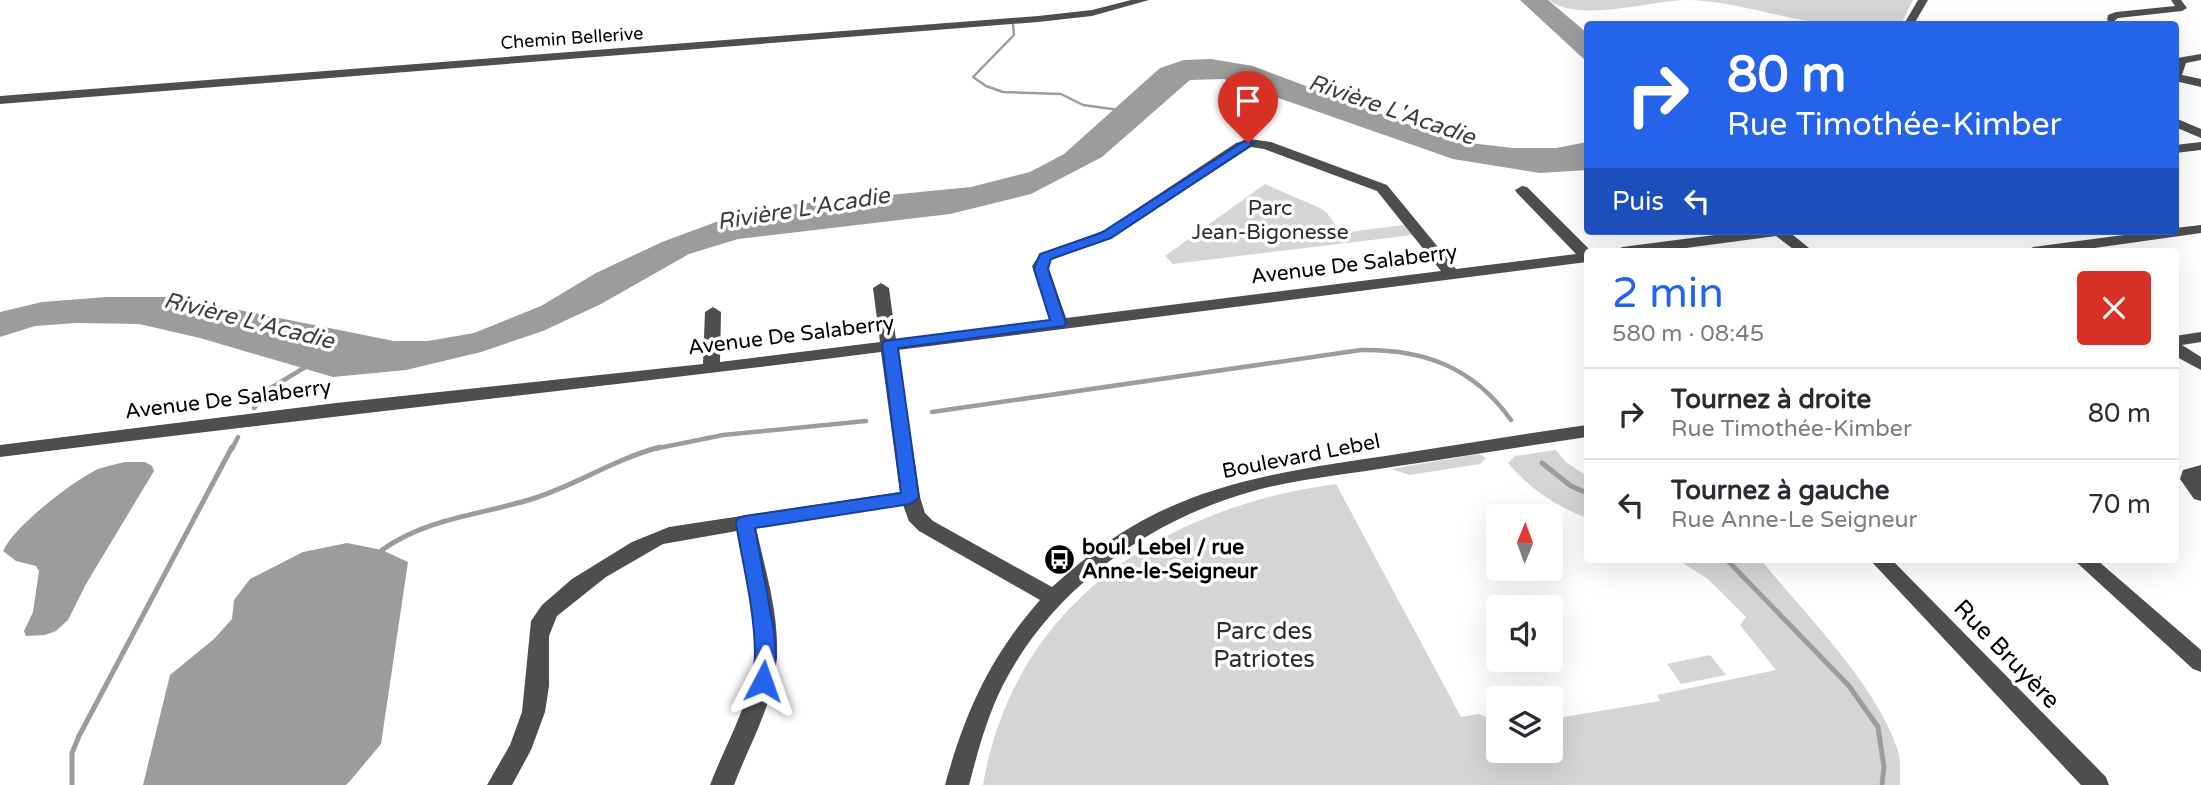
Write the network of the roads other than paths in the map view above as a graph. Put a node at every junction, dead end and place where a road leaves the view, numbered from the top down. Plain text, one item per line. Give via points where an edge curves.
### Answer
1 (1144, 0) edge
2 (1923, 0) edge
3 (2176, 0) edge
4 (2112, 20) dead end
5 (1911, 21) edge
6 (2201, 57) edge
7 (2179, 66) edge
8 (2179, 79) edge
9 (2201, 83) edge
10 (0, 100) edge
11 (2179, 124) edge
12 (2201, 134) edge
13 (2201, 146) edge
14 (2179, 149) edge
15 (1522, 190) dead end
16 (2201, 229) edge
17 (2179, 232) edge
18 (1784, 235) edge
19 (2157, 235) edge
20 (1700, 236) edge
21 (1642, 248) edge
22 (1800, 248) edge
23 (2062, 248) edge
24 (1584, 253) edge
25 (1584, 256) edge
26 (1452, 274) junction
27 (881, 288) dead end
28 (713, 312) dead end
29 (1059, 323) junction
30 (2201, 337) edge
31 (2179, 340) edge
32 (890, 344) junction
33 (2179, 351) edge
34 (2201, 365) edge
35 (711, 368) junction
36 (1584, 431) edge
37 (0, 450) edge
38 (2201, 471) edge
39 (2201, 494) edge
40 (910, 498) junction
41 (745, 523) junction
42 (1883, 563) edge
43 (2087, 563) edge
44 (1053, 597) junction
45 (2201, 663) edge
46 (499, 785) edge
47 (722, 785) edge
48 (957, 785) edge
49 (2097, 785) edge

1 - 10 street, Chemin Bellerive via 1091,13 1020,21
2 - 5 street
3 - 4 street via 2182,8 2116,15
6 - 7 street via 2181,60
8 - 9 street
11 - 12 street
13 - 14 street
15 - 24 street, Avenue De Salaberry
16 - 17 street
18 - 22 street
19 - 23 street
20 - 21 street
25 - 26 street, Avenue De Salaberry
26 - 29 street, Avenue De Salaberry
26 - 29 street via 1382,188 1264,144 1250,143 1106,235 1045,257 1041,269
27 - 32 street
28 - 35 street
29 - 32 street, Avenue De Salaberry
30 - 31 street
32 - 35 street, Avenue De Salaberry
32 - 40 street
33 - 34 street
35 - 37 street, Avenue De Salaberry
36 - 44 street, Boulevard Lebel via 1286,478 1224,493 1162,518 1126,539 1075,575
38 - 39 street via 2190,479
40 - 41 street
40 - 44 street via 916,516 926,526
41 - 46 street via 657,538 553,606 540,631 537,693 530,725
41 - 47 street via 764,631 765,669
42 - 49 street, Rue Bruyère
43 - 45 street
44 - 48 street, Boulevard Lebel via 990,687

